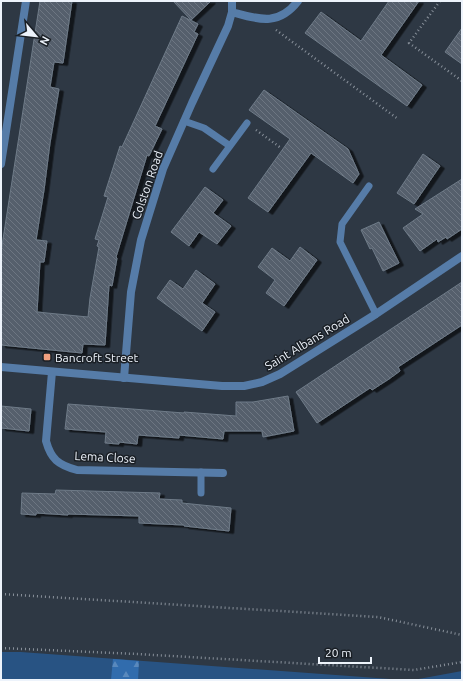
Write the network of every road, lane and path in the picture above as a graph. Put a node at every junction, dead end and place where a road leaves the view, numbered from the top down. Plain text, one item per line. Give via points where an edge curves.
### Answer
1 (26, 1) edge
2 (232, 1) edge
3 (298, 1) edge
4 (440, 1) edge
5 (232, 12) junction
6 (276, 30) dead end
7 (462, 81) edge
8 (398, 119) dead end
9 (184, 121) junction
10 (247, 123) joint
11 (230, 146) junction
12 (281, 148) dead end
13 (1, 164) edge
14 (213, 169) dead end
15 (369, 186) dead end
16 (462, 256) edge
17 (376, 314) junction
18 (1, 367) edge
19 (52, 372) junction
20 (124, 378) junction
21 (201, 472) junction
22 (223, 473) dead end
23 (201, 493) dead end
24 (1, 594) edge
25 (462, 635) edge
26 (1, 648) edge
27 (462, 662) edge

1 - 13 street
2 - 5 street, Colston Road
3 - 5 street via 283,15 270,20
4 - 7 path via 410,43
5 - 9 street, Colston Road
6 - 8 path
9 - 11 lane via 204,128
9 - 20 street, Colston Road via 164,168 141,240 131,292
10 - 11 lane
10 - 12 path
11 - 14 lane
15 - 17 lane via 342,224 340,242
16 - 17 street, Saint Albans Road
17 - 20 street, Saint Albans Road via 280,374 262,382 244,386 222,386
18 - 19 street, Saint Albans Road
19 - 20 street, Saint Albans Road
19 - 21 street, Lema Close via 46,441 49,452 56,461 76,470
21 - 22 street, Lema Close
21 - 23 lane
24 - 25 path via 378,617
26 - 27 path via 414,670

